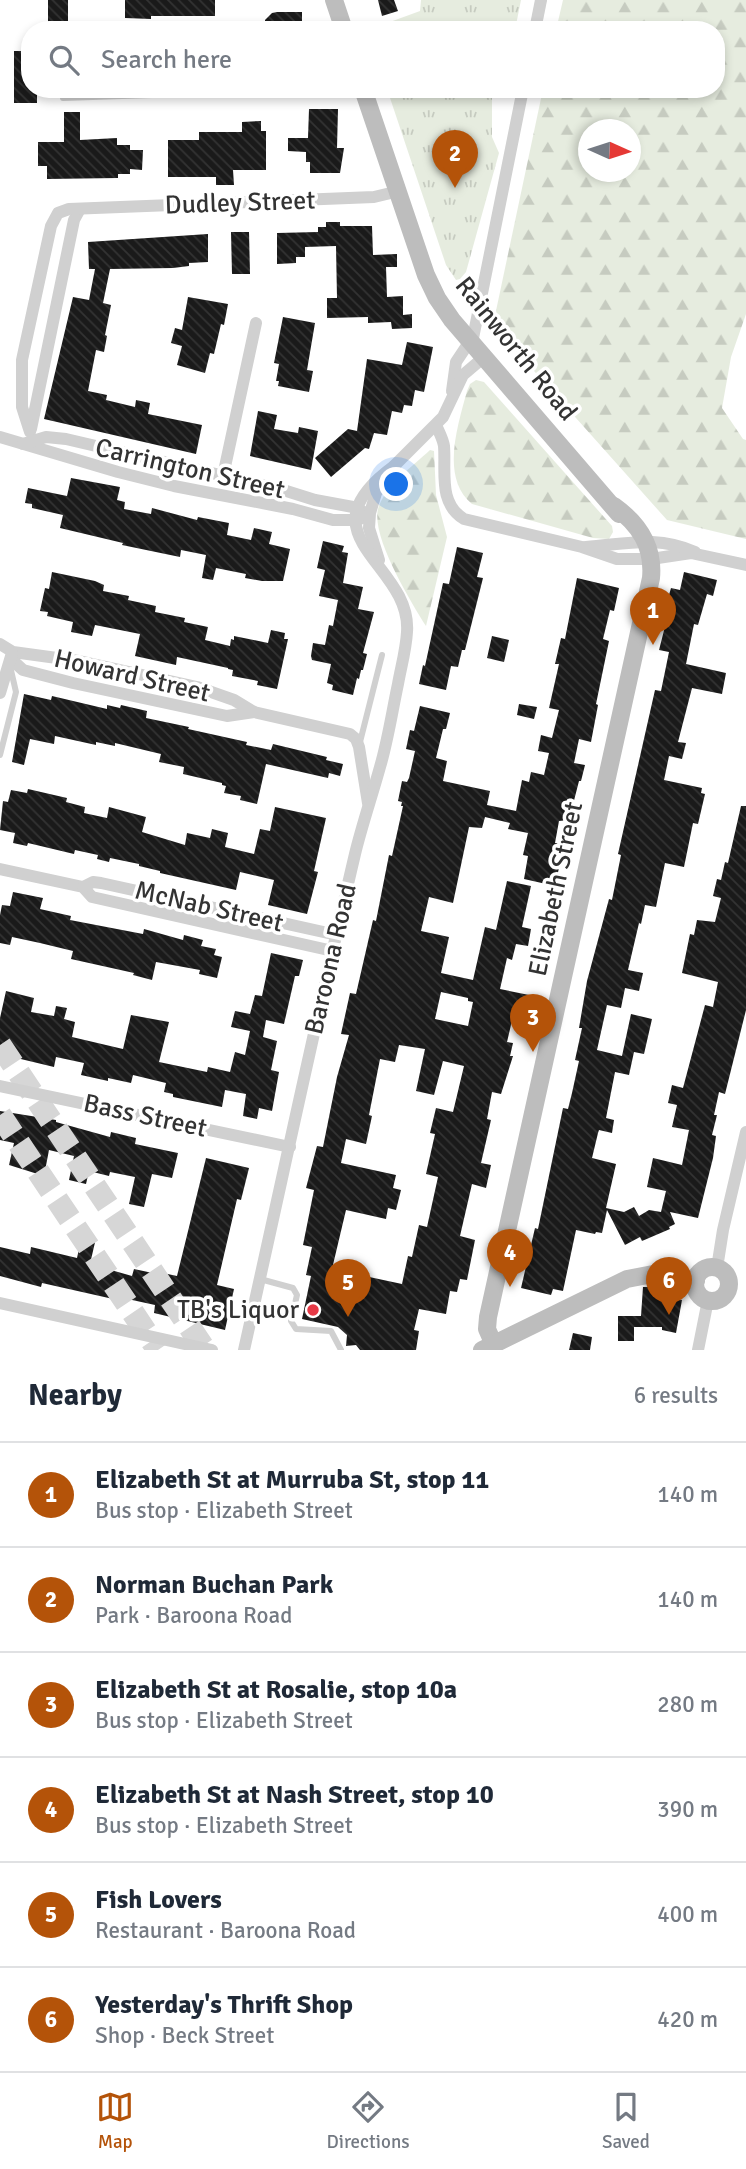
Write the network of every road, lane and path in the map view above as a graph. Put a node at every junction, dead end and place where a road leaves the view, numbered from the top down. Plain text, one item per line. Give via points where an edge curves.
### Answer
1 (334, 0) edge
2 (541, 0) edge
3 (341, 21) edge
4 (537, 21) edge
5 (366, 98) edge
6 (521, 98) edge
7 (399, 191) junction
8 (80, 209) junction
9 (257, 323) dead end
10 (471, 342) junction
11 (483, 358) junction
12 (451, 398) junction
13 (436, 425) junction
14 (0, 437) edge
15 (28, 441) junction
16 (394, 466) junction
17 (223, 476) junction
18 (357, 514) junction
19 (369, 516) junction
20 (582, 547) junction
21 (643, 551) junction
22 (746, 565) edge
23 (384, 574) junction
24 (0, 644) edge
25 (382, 655) dead end
26 (11, 658) junction
27 (0, 693) edge
28 (254, 712) junction
29 (359, 747) junction
30 (0, 755) edge
31 (368, 807) junction
32 (0, 869) edge
33 (83, 887) junction
34 (337, 935) junction
35 (333, 951) junction
36 (0, 1086) edge
37 (746, 1132) edge
38 (290, 1147) junction
39 (717, 1268) junction
40 (260, 1279) junction
41 (696, 1281) junction
42 (737, 1291) edge
43 (708, 1300) junction
44 (0, 1303) edge
45 (488, 1347) edge
46 (212, 1350) edge
47 (244, 1350) edge
48 (341, 1350) edge
49 (698, 1350) edge

1 - 3 street
2 - 4 street
5 - 7 street, Rainworth Road
6 - 10 street
7 - 8 street, Dudley Street via 374,197
7 - 10 street, Rainworth Road via 432,286
8 - 15 street
8 - 15 street, Dudley Street via 64,210 53,220 29,323 21,397
9 - 17 street
10 - 11 street, Rainworth Road
10 - 12 street via 456,362
11 - 12 street via 462,377
11 - 21 street, Rainworth Road via 636,525
12 - 13 street
13 - 16 street
13 - 20 street via 444,445 445,491 457,515
14 - 15 street, Carrington Street
15 - 17 street, Carrington Street via 60,438
15 - 18 street, Carrington Street via 174,486 333,520
16 - 18 street via 369,485
16 - 19 street via 376,494
17 - 18 street, Carrington Street
18 - 19 street
18 - 23 street, Baroona Road via 362,544
19 - 23 street, Baroona Road via 370,536
20 - 21 street
20 - 21 street via 609,558
21 - 22 street via 674,543
21 - 45 street, Elizabeth Street via 651,579 488,1317
23 - 31 street, Baroona Road via 404,608 407,631 386,742
24 - 26 street
25 - 29 lane
26 - 27 street
26 - 28 street, Howard Street via 79,660 197,687
26 - 28 street, Howard Street via 23,670 73,683 227,716
26 - 30 lane via 16,692
28 - 29 street, Howard Street via 347,733
29 - 31 street
31 - 34 street, Baroona Road
32 - 33 street, McNab Street
33 - 34 street, McNab Street via 101,883
33 - 35 street, McNab Street via 92,897
34 - 35 street, Baroona Road
35 - 38 street, Baroona Road
36 - 38 street, Bass Street
37 - 39 street
38 - 40 street, Baroona Road
39 - 41 street via 706,1268
39 - 42 street
40 - 47 street, Baroona Road
40 - 48 lane via 293,1288 297,1295 291,1321 296,1329 331,1331
41 - 43 street via 697,1291
41 - 45 street via 653,1274 627,1279
42 - 43 street
43 - 49 street
44 - 46 street

